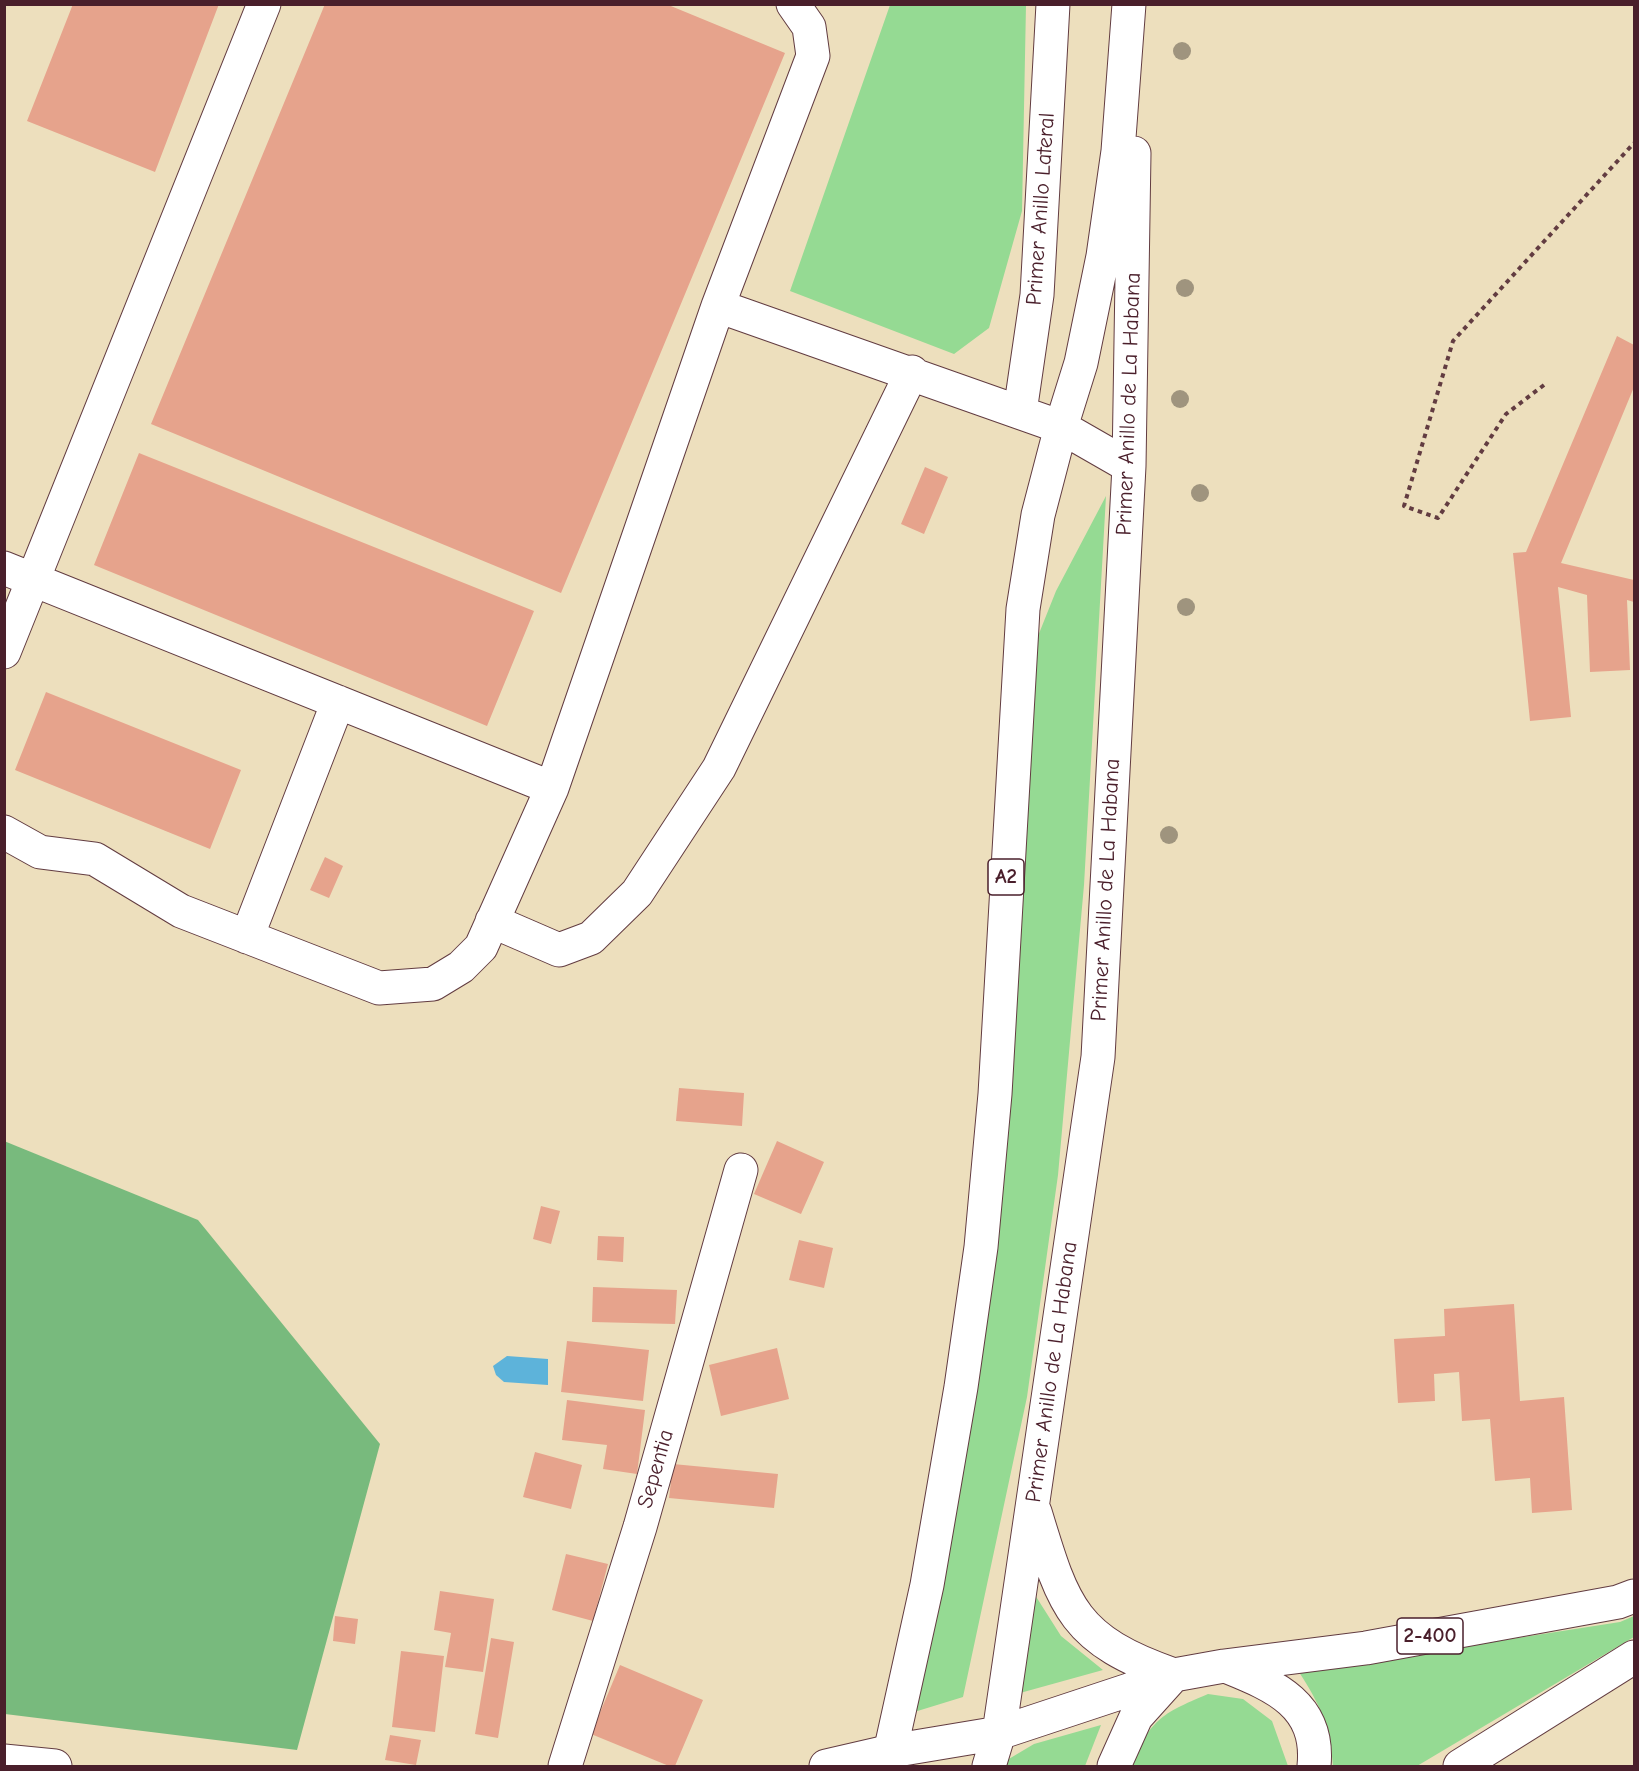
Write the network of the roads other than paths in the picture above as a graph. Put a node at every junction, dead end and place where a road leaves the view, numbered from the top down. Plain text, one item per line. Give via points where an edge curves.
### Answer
1 (264, 4) edge
2 (793, 4) edge
3 (1053, 4) edge
4 (1131, 4) edge
5 (718, 306) junction
6 (912, 372) junction
7 (1020, 412) junction
8 (1061, 427) junction
9 (1129, 466) junction
10 (19, 573) edge
11 (4, 652) edge
12 (338, 702) junction
13 (552, 788) junction
14 (4, 832) edge
15 (492, 921) junction
16 (247, 937) junction
17 (741, 1170) dead end
18 (1033, 1505) junction
19 (1635, 1596) edge
20 (1635, 1657) edge
21 (1224, 1666) junction
22 (1174, 1675) junction
23 (999, 1733) junction
24 (889, 1759) edge
25 (4, 1761) edge
26 (55, 1767) edge
27 (565, 1767) edge
28 (826, 1767) edge
29 (952, 1767) edge
30 (989, 1767) edge
31 (1114, 1767) edge
32 (1314, 1767) edge
33 (1460, 1767) edge

1 - 10 main road
2 - 5 main road via 809,27 813,56
3 - 7 main road, Primer Anillo Lateral via 1037,295
4 - 8 main road, Primer Anillo de La Habana / A2 via 1118,151 1103,256 1081,363
4 - 9 main road, Primer Anillo de La Habana / A2 via 1135,209
5 - 6 main road
5 - 13 main road
6 - 7 main road
6 - 15 main road via 719,768 637,893 591,938 559,950
7 - 8 main road
8 - 9 main road
8 - 24 main road, Primer Anillo de La Habana / A2 via 1038,515 1023,609 995,1094 981,1247 927,1585
9 - 18 main road, Primer Anillo de La Habana / A2 via 1098,1057
10 - 11 main road
10 - 12 main road
12 - 13 main road
12 - 16 main road
13 - 15 main road
14 - 16 main road via 40,852 95,859 181,911
15 - 16 main road via 481,947 461,967 433,984 379,988
17 - 27 main road, Sepentia via 640,1527
18 - 22 main road via 1063,1595 1088,1631 1140,1664
18 - 23 main road, Primer Anillo de La Habana / A2
19 - 21 main road, 2-400 via 1366,1648
20 - 33 main road
21 - 22 main road, 2-400
21 - 32 main road via 1274,1686 1300,1709 1308,1723
22 - 23 main road, 2-400
22 - 31 main road via 1136,1717
23 - 24 main road
23 - 29 main road, 2-400
23 - 30 main road, Primer Anillo de La Habana / A2
24 - 28 main road
25 - 26 main road

